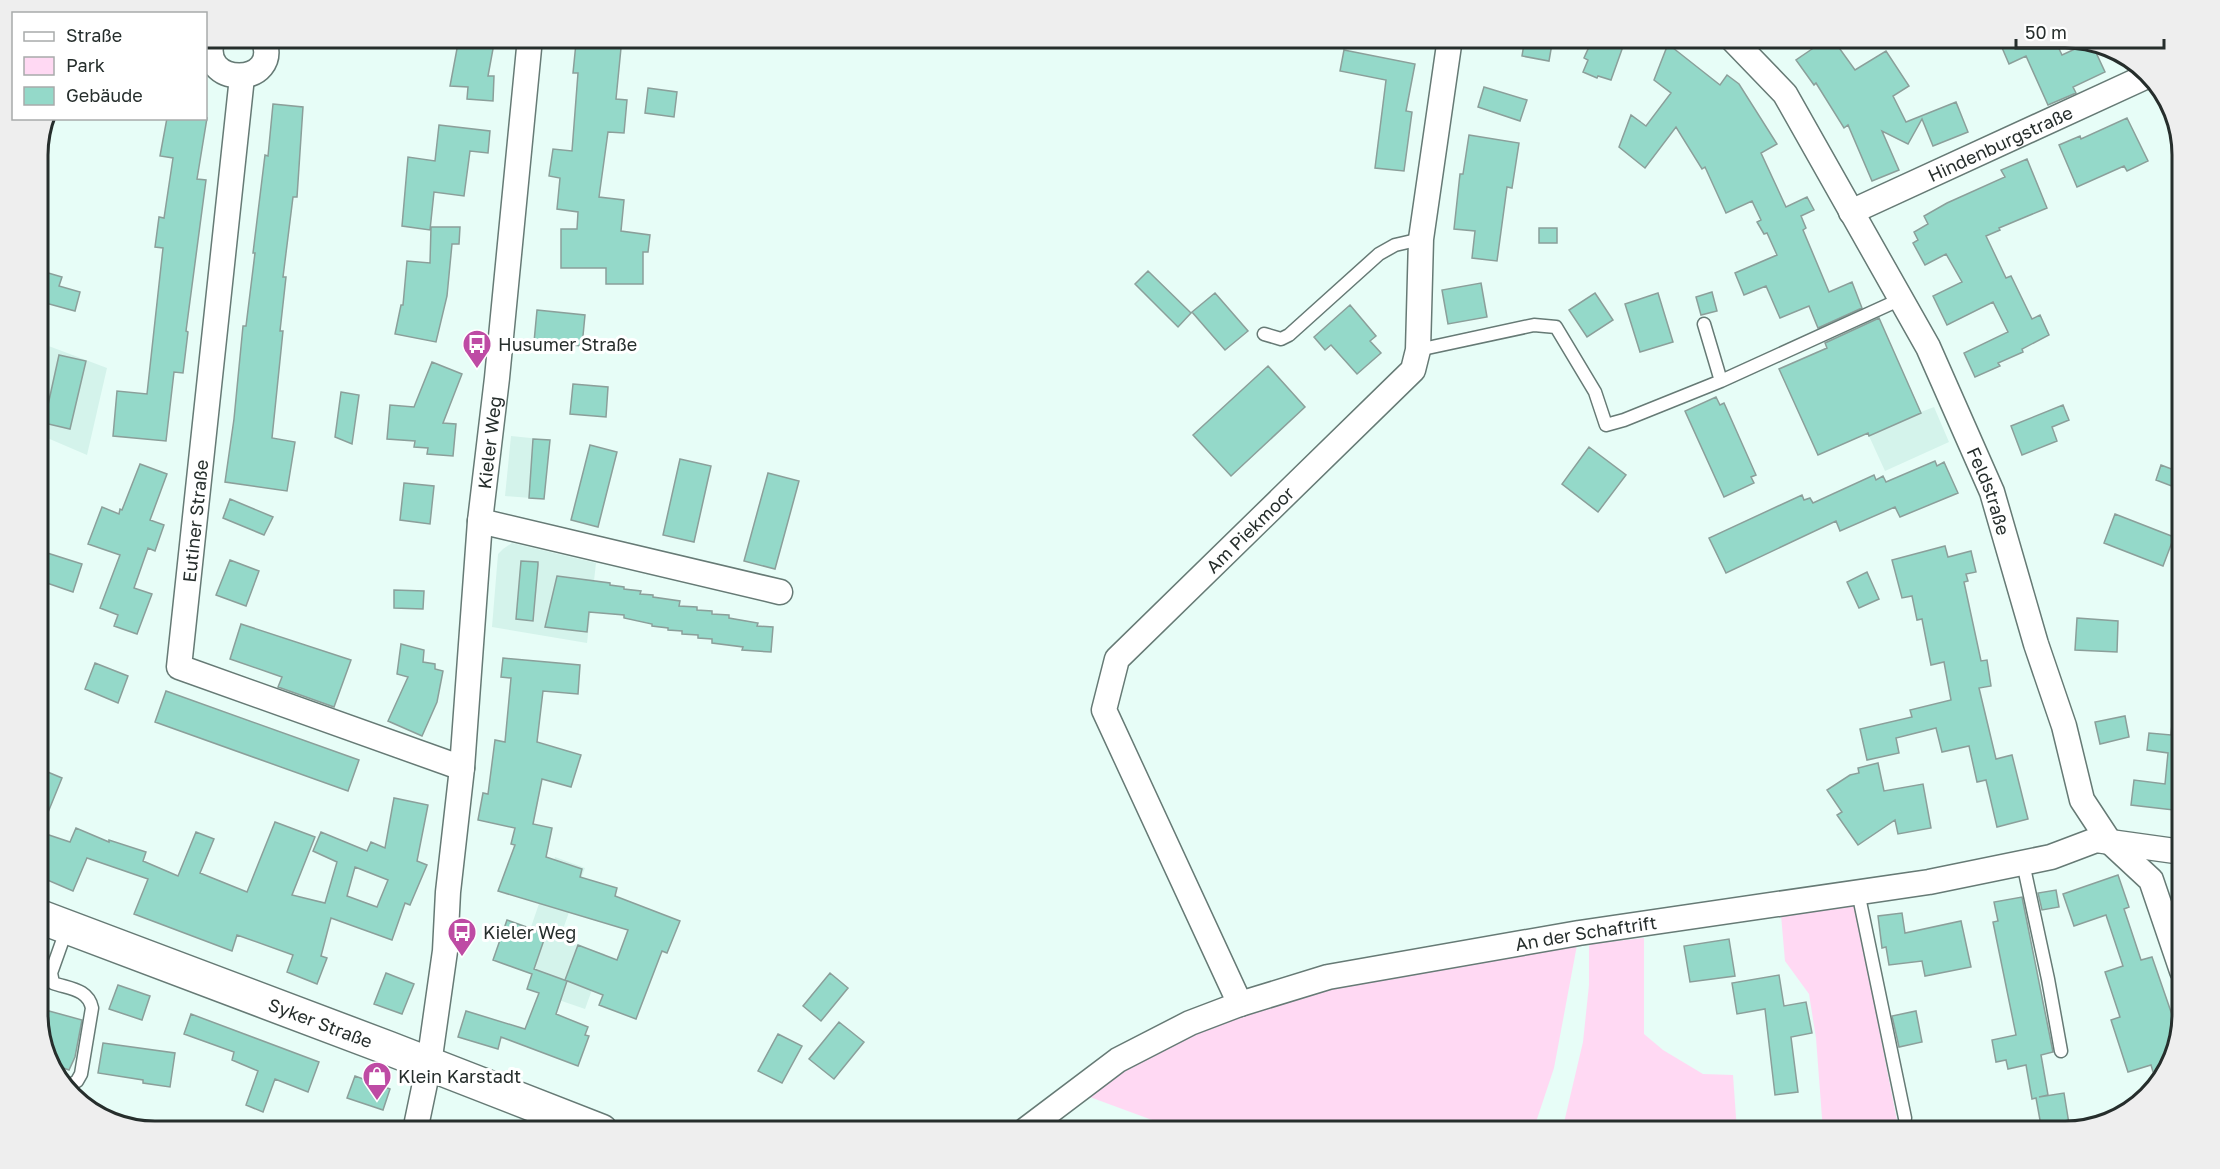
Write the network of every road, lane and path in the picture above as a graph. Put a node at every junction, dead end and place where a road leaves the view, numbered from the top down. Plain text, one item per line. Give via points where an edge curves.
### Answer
1 (212, 48) edge
2 (267, 48) edge
3 (529, 48) edge
4 (1449, 48) edge
5 (1741, 48) edge
6 (242, 76) junction
7 (2139, 79) edge
8 (1851, 212) junction
9 (1421, 239) junction
10 (1901, 299) junction
11 (1704, 324) dead end
12 (1264, 334) dead end
13 (1418, 350) junction
14 (1721, 381) junction
15 (480, 521) junction
16 (780, 592) dead end
17 (462, 768) junction
18 (2109, 841) junction
19 (2172, 850) edge
20 (2024, 863) junction
21 (1858, 892) junction
22 (52, 922) edge
23 (2172, 941) edge
24 (1239, 1004) junction
25 (2061, 1051) dead end
26 (429, 1064) junction
27 (74, 1083) edge
28 (1905, 1118) dead end
29 (417, 1121) edge
30 (575, 1121) edge
31 (1037, 1121) edge

1 - 6 street via 214,62 221,70
2 - 6 street via 258,69
3 - 15 street, Kieler Weg
4 - 9 street, Am Piekmoor
5 - 8 street, Feldstraße via 1785,94
6 - 17 street, Eutiner Straße via 179,667
7 - 8 street, Hindenburgstraße
8 - 10 street, Feldstraße
9 - 12 lane via 1395,245 1379,254 1289,335 1281,339
9 - 13 street, Am Piekmoor
10 - 14 lane
10 - 18 street, Feldstraße via 1928,347 1992,492 2064,726 2082,800
11 - 14 lane
13 - 14 lane via 1534,325 1556,327 1595,392 1606,425
13 - 24 street, Am Piekmoor via 1413,370 1117,659 1104,710
15 - 16 street
15 - 17 street, Kieler Weg
17 - 26 street, Kieler Weg via 445,951
18 - 19 street, An der Schaftrift
18 - 20 street, An der Schaftrift via 2096,840
18 - 23 street, Feldstraße via 2151,880
20 - 21 street, An der Schaftrift
20 - 25 lane
21 - 24 street, An der Schaftrift via 1579,933 1328,977
21 - 28 lane
22 - 26 main road, Syker Straße
22 - 27 lane via 51,979 85,994 92,1008 81,1074
24 - 31 street, An der Schaftrift via 1190,1023 1118,1060
26 - 29 street, Kieler Weg
26 - 30 main road, Syker Straße

